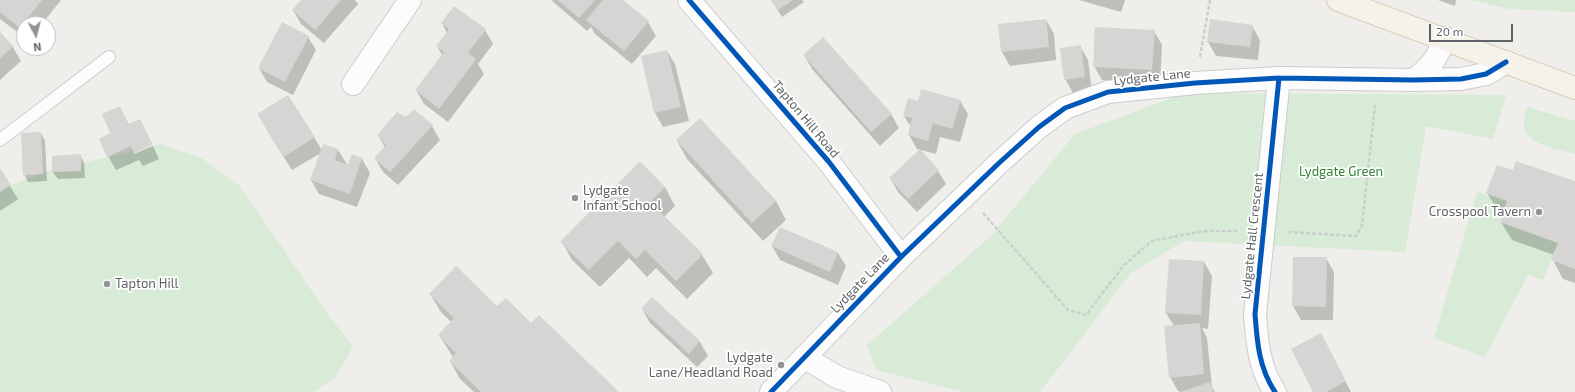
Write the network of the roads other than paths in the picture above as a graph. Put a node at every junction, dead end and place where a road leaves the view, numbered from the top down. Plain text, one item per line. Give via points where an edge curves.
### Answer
1 (410, 0) edge
2 (1338, 0) edge
3 (697, 3) edge
4 (1445, 38) junction
5 (109, 57) dead end
6 (1506, 62) junction
7 (1279, 78) junction
8 (1414, 80) junction
9 (353, 84) dead end
10 (1575, 88) edge
11 (0, 140) edge
12 (901, 257) junction
13 (804, 357) junction
14 (840, 385) edge
15 (770, 392) edge
16 (880, 392) edge
17 (1275, 392) edge

1 - 9 street
2 - 4 main road
3 - 12 street, Tapton Hill Road via 829,162
4 - 6 main road
4 - 8 street via 1428,71
5 - 11 lane
6 - 8 street, Lydgate Lane via 1486,74 1461,79
6 - 10 main road
7 - 8 street, Lydgate Lane
7 - 12 street, Lydgate Lane via 1108,92 1065,108 1039,127 999,163
7 - 17 street, Lydgate Hall Crescent via 1255,314 1258,352 1268,381
12 - 13 street, Lydgate Lane
13 - 14 street
13 - 15 street, Lydgate Lane
14 - 16 street

